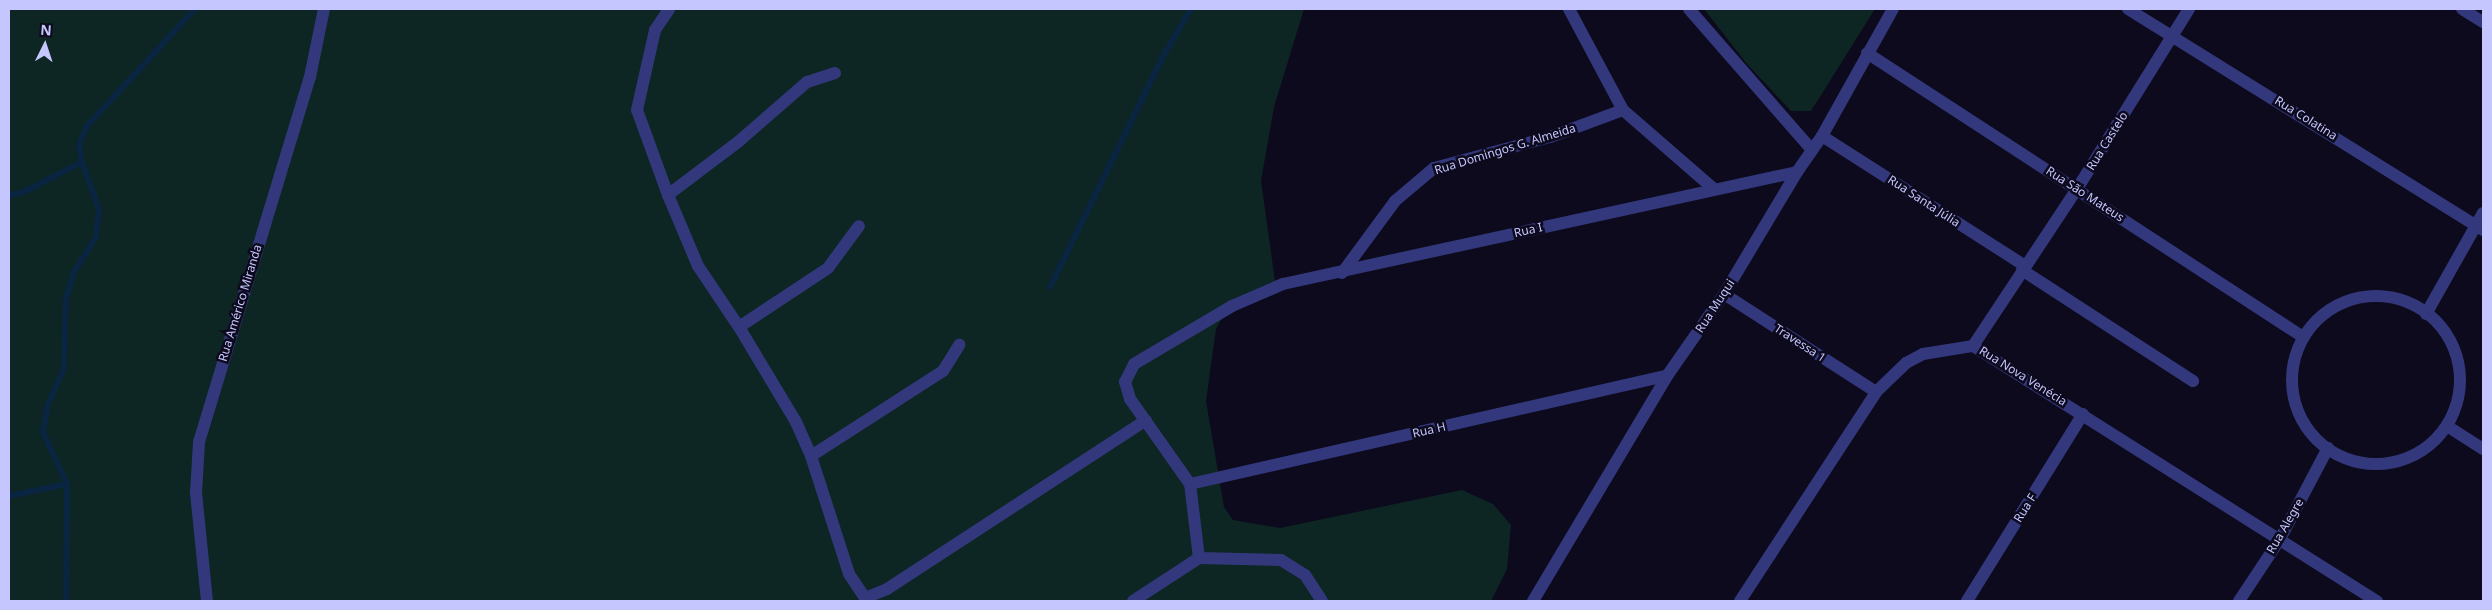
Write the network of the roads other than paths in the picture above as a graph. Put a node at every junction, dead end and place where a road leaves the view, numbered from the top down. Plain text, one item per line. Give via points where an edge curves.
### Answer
1 (324, 9) edge
2 (669, 9) edge
3 (1569, 9) edge
4 (1691, 9) edge
5 (1893, 9) edge
6 (2128, 9) edge
7 (2189, 9) edge
8 (2462, 9) edge
9 (2483, 22) edge
10 (2174, 34) junction
11 (1867, 53) junction
12 (835, 73) dead end
13 (1623, 110) junction
14 (1822, 136) junction
15 (1812, 150) junction
16 (1796, 172) junction
17 (1714, 188) junction
18 (2077, 189) junction
19 (668, 195) junction
20 (2483, 213) edge
21 (859, 226) dead end
22 (2480, 227) edge
23 (2023, 268) junction
24 (1342, 273) junction
25 (1724, 294) junction
26 (2426, 314) junction
27 (739, 327) junction
28 (2303, 337) junction
29 (959, 345) dead end
30 (1974, 346) junction
31 (1668, 376) junction
32 (2193, 381) dead end
33 (1876, 392) junction
34 (2083, 414) junction
35 (1146, 420) junction
36 (2447, 426) junction
37 (2328, 448) junction
38 (2483, 448) edge
39 (811, 456) junction
40 (1190, 484) junction
41 (2280, 539) junction
42 (1199, 558) junction
43 (866, 599) edge
44 (208, 601) edge
45 (1133, 601) edge
46 (1322, 601) edge
47 (1533, 601) edge
48 (1740, 601) edge
49 (1967, 601) edge
50 (2239, 601) edge
51 (2377, 601) edge

1 - 44 street, Rua Américo Miranda via 310,77 199,442 196,493
2 - 19 street via 655,30 637,110
3 - 13 street
4 - 15 street
5 - 11 street, Rua Muqui
6 - 10 street, Rua Colatina
7 - 10 street, Rua Castelo
8 - 9 street
10 - 18 street, Rua Castelo
10 - 22 street, Rua Colatina
11 - 14 street, Rua Muqui
11 - 18 street, Rua São Mateus
12 - 19 street via 806,82 738,142
13 - 17 street
13 - 24 street, Rua Domingos G. Almeida via 1550,137 1434,168 1395,201
14 - 15 street, Rua Muqui
14 - 23 street, Rua Santa Júlia
15 - 16 street, Rua Muqui
16 - 17 street, Rua I
16 - 25 street, Rua Muqui
17 - 24 street, Rua I
18 - 23 street, Rua Castelo
18 - 28 street, Rua São Mateus
19 - 27 street via 698,266
20 - 22 street
21 - 27 street via 828,268
22 - 26 street
23 - 30 street, Rua Castelo
23 - 32 street, Rua Santa Júlia
24 - 35 street, Rua I via 1261,292 1134,364 1126,382 1130,399
25 - 31 street, Rua Muqui
25 - 33 street, Travessa 1
26 - 28 street via 2415,305 2377,296 2358,297 2322,315
26 - 36 street via 2438,323 2458,357 2460,387 2456,407
27 - 39 street via 796,422
28 - 37 street via 2291,378 2291,393 2314,438
29 - 39 street via 943,371
30 - 33 street, Rua Nova Venécia via 1923,354 1906,363
30 - 34 street, Rua Nova Venécia
31 - 40 street, Rua H
31 - 47 street, Rua Muqui
33 - 48 street, Rua Nova Venécia
34 - 41 street, Rua Nova Venécia
34 - 49 street, Rua F
35 - 40 street, Rua I
35 - 43 street
36 - 37 street via 2431,444 2414,455 2386,464 2356,462
36 - 38 street
37 - 41 street, Rua Alegre
39 - 43 street via 849,574
40 - 42 street
41 - 50 street, Rua Alegre
41 - 51 street, Rua Nova Venécia
42 - 45 street
42 - 46 street via 1281,560 1304,575

